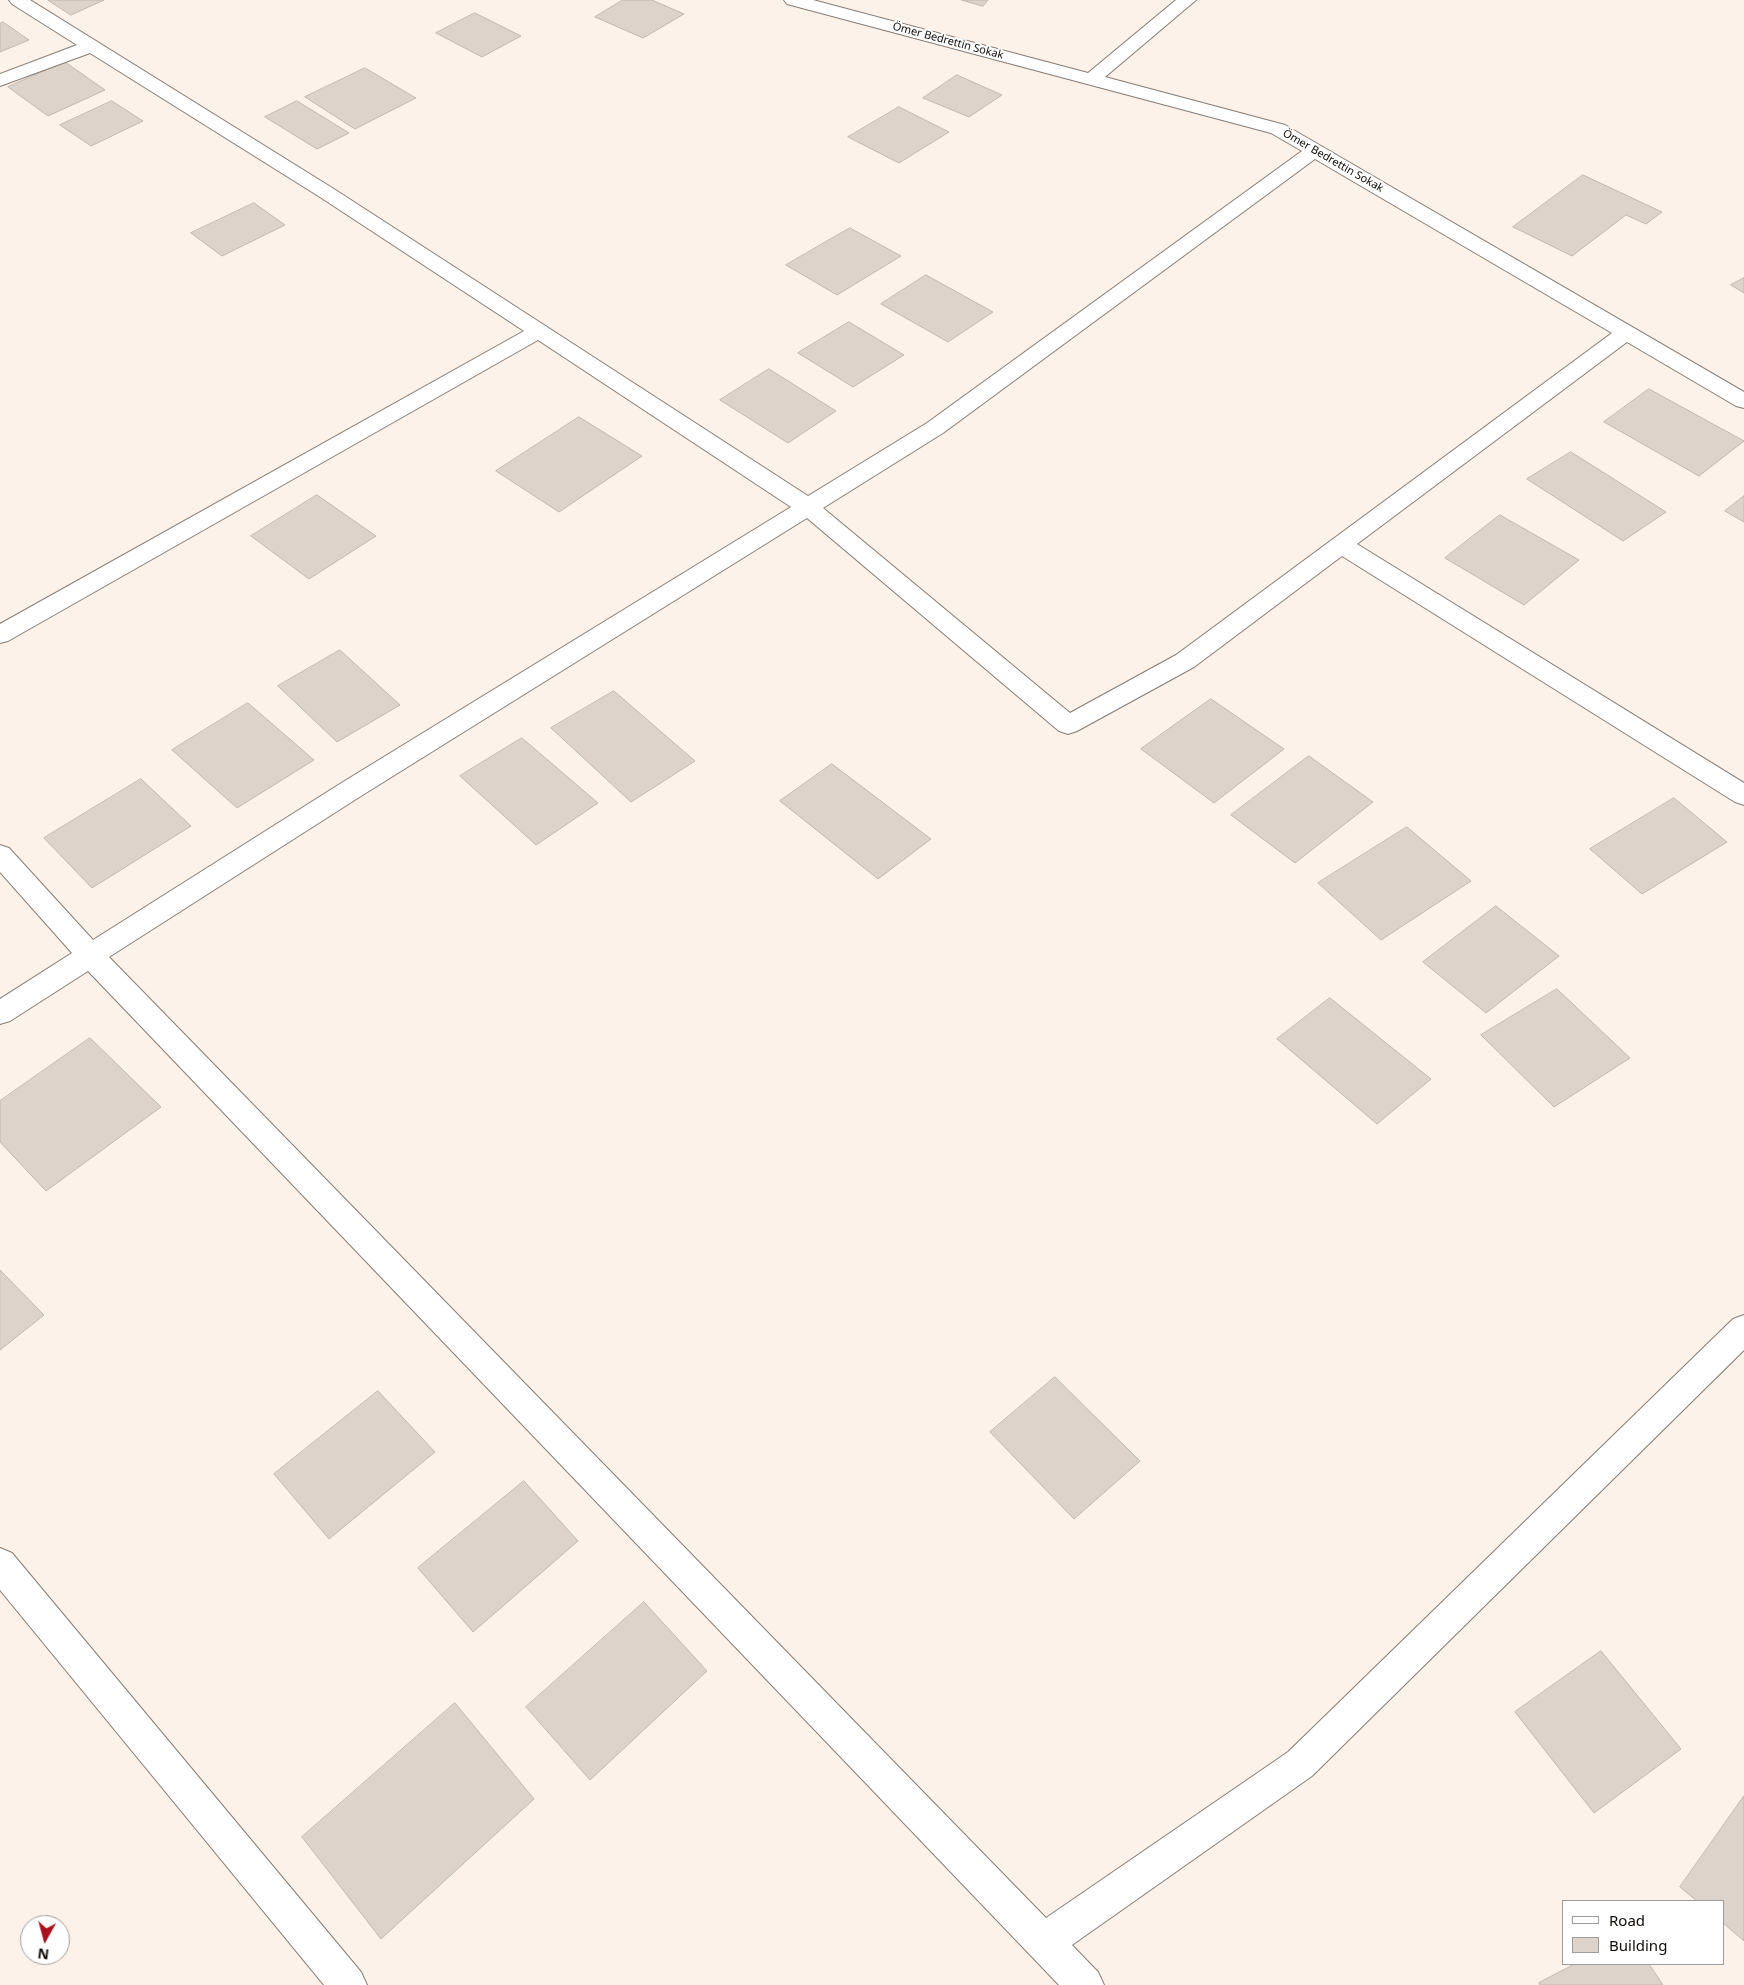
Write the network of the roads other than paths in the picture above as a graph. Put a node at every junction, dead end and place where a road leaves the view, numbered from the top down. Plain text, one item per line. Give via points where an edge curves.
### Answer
1 (18, 0) edge
2 (793, 0) edge
3 (1187, 0) edge
4 (90, 46) junction
5 (1092, 79) junction
6 (0, 80) edge
7 (1315, 150) junction
8 (539, 331) junction
9 (1626, 333) junction
10 (1744, 401) edge
11 (808, 507) junction
12 (1341, 545) junction
13 (0, 634) edge
14 (1744, 796) edge
15 (0, 855) edge
16 (90, 955) junction
17 (0, 1013) edge
18 (1744, 1330) edge
19 (0, 1564) edge
20 (1044, 1942) junction
21 (348, 1985) edge
22 (1085, 1985) edge

1 - 4 street
2 - 5 street, Ömer Bedrettin Sokak
3 - 5 street
4 - 6 street
4 - 8 street via 327,193
5 - 7 street, Ömer Bedrettin Sokak via 1278,129
7 - 9 street, Ömer Bedrettin Sokak
7 - 11 street via 935,428
8 - 11 street
8 - 13 street
9 - 10 street, Ömer Bedrettin Sokak
9 - 12 street
11 - 12 street via 1068,725 1184,661
11 - 16 street via 360,783
12 - 14 street
15 - 16 street
16 - 17 street
16 - 20 street
18 - 20 street via 1300,1764
19 - 21 street
20 - 22 street

